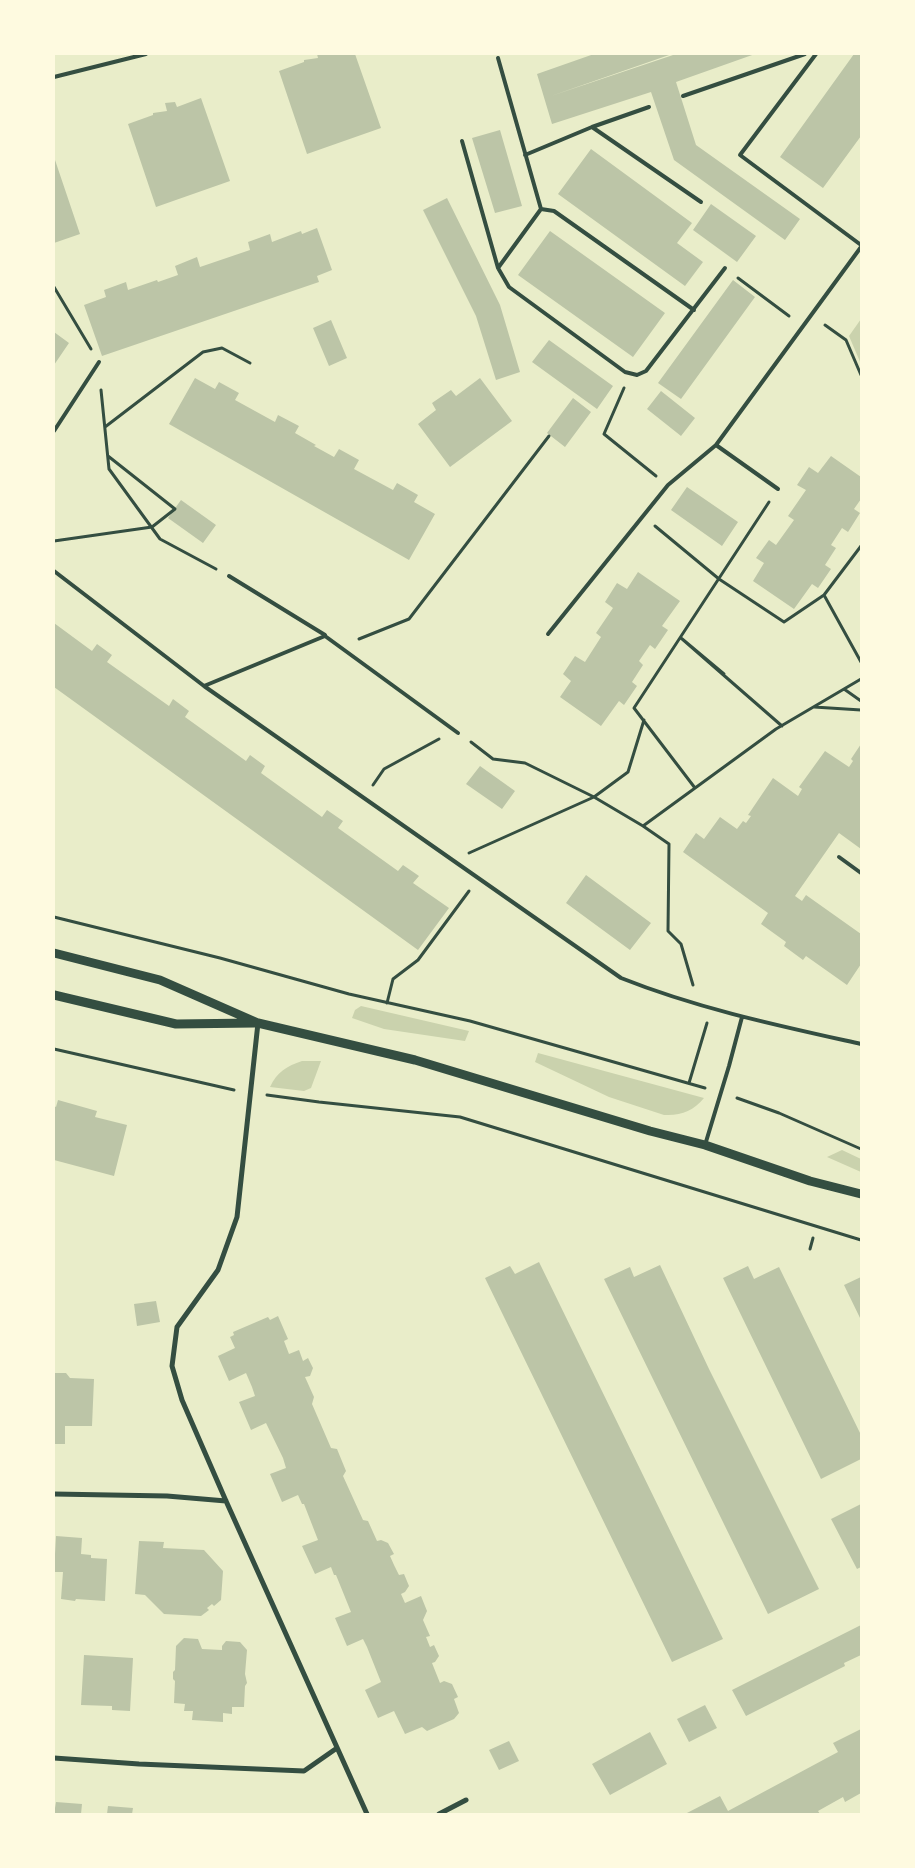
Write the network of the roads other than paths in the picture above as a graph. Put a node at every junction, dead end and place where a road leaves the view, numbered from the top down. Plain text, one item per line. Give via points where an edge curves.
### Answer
1 (146, 54) edge
2 (804, 54) edge
3 (816, 54) edge
4 (498, 58) dead end
5 (54, 77) edge
6 (683, 96) dead end
7 (650, 107) dead end
8 (592, 127) junction
9 (462, 141) dead end
10 (525, 155) junction
11 (701, 202) dead end
12 (542, 209) junction
13 (861, 246) edge
14 (498, 268) junction
15 (725, 268) road end
16 (694, 310) junction
17 (99, 362) road end
18 (54, 431) edge
19 (716, 445) junction
20 (778, 489) road end
21 (54, 571) edge
22 (229, 576) road end
23 (548, 634) dead end
24 (325, 636) junction
25 (204, 686) junction
26 (457, 732) road end
27 (838, 857) dead end
28 (861, 873) edge
29 (54, 953) edge
30 (54, 995) edge
31 (742, 1017) junction
32 (258, 1023) junction
33 (861, 1044) edge
34 (705, 1145) junction
35 (861, 1194) edge
36 (54, 1494) edge
37 (226, 1501) junction
38 (337, 1748) junction
39 (54, 1758) edge
40 (466, 1800) dead end
41 (367, 1814) edge
42 (439, 1814) edge

1 - 5 lane
2 - 6 lane
3 - 13 lane via 740,155
4 - 10 lane
7 - 8 lane
8 - 10 lane
8 - 11 lane
9 - 14 lane
10 - 12 lane
12 - 14 lane
12 - 16 lane via 554,211
13 - 19 lane
14 - 16 lane via 509,288 630,374 646,371
15 - 16 lane
17 - 18 lane
19 - 20 lane
19 - 23 lane via 668,485
21 - 25 lane
22 - 24 lane
24 - 25 lane
24 - 26 lane
25 - 31 lane via 621,978
27 - 28 lane
29 - 32 street via 160,980
30 - 32 street via 176,1024
31 - 33 lane
31 - 34 lane
32 - 34 street via 415,1060
32 - 37 street via 237,1217 218,1270 177,1327 172,1366 182,1400
34 - 35 street via 810,1181
36 - 37 street via 167,1496
37 - 38 street
38 - 39 street via 304,1771
38 - 41 street
40 - 42 street

